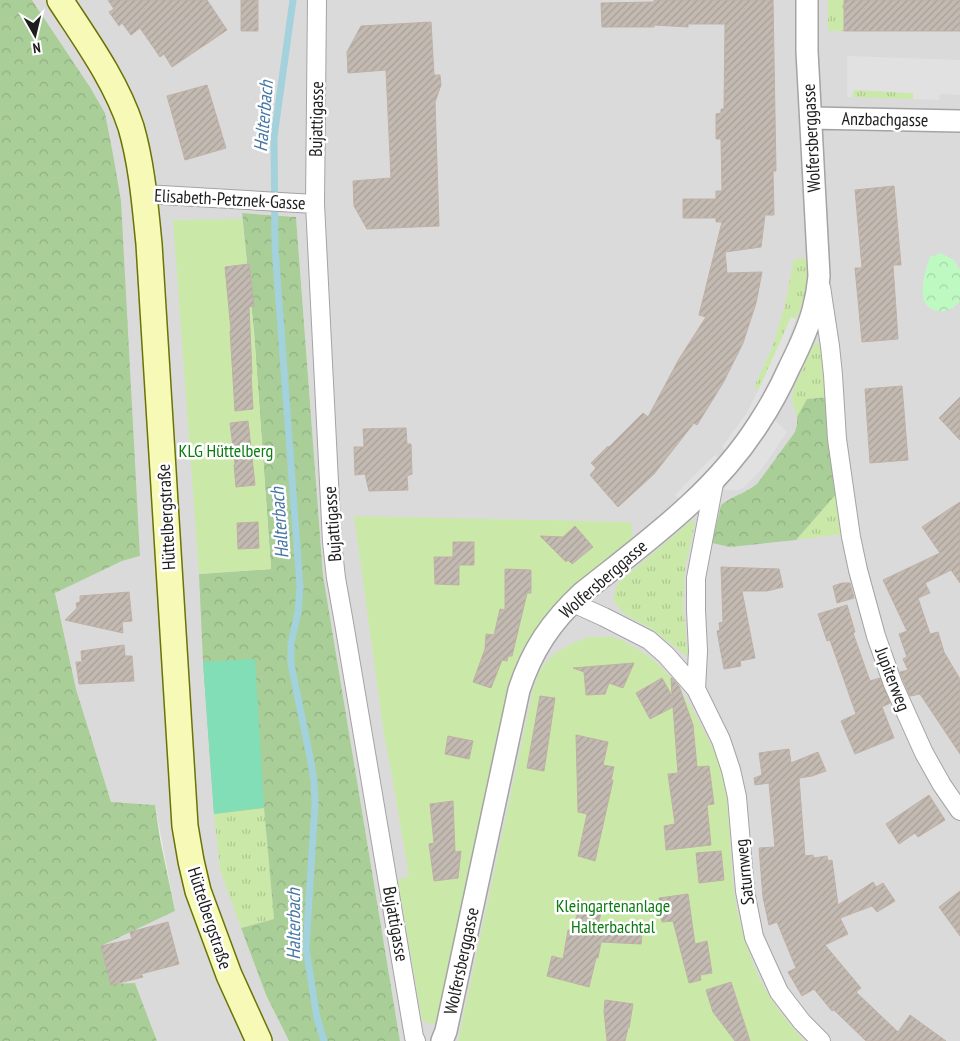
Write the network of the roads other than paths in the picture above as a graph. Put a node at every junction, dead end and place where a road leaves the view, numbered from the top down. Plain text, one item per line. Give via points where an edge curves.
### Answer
1 (60, 0) edge
2 (317, 0) edge
3 (807, 0) edge
4 (811, 118) junction
5 (960, 121) edge
6 (144, 194) junction
7 (315, 204) junction
8 (819, 276) junction
9 (715, 478) junction
10 (850, 537) joint
11 (571, 602) junction
12 (696, 689) junction
13 (960, 811) edge
14 (259, 1041) edge
15 (416, 1041) edge
16 (442, 1041) edge
17 (821, 1041) edge

1 - 6 main road, Hüttelbergstraße via 101,64 122,105 136,149
2 - 7 street, Bujattigasse
3 - 4 street, Wolfersberggasse
4 - 5 street, Anzbachgasse
4 - 8 street, Wolfersberggasse
6 - 7 street, Elisabeth-Petznek-Gasse
6 - 14 main road, Hüttelbergstraße via 185,826 201,900 229,975
7 - 15 street, Bujattigasse via 336,578
8 - 9 street, Wolfersberggasse via 810,321 776,394 759,424
8 - 10 street, Wolfersberggasse via 830,346 837,440
9 - 11 street, Wolfersberggasse via 663,528
9 - 12 street, Saturnweg via 696,578
10 - 13 street, Jupiterweg via 874,628 894,684 924,753
11 - 12 street, Saturnweg via 648,640
11 - 16 street, Wolfersberggasse via 534,651 519,690
12 - 17 street, Saturnweg via 721,740 731,770 737,796 745,890 754,937 779,992

